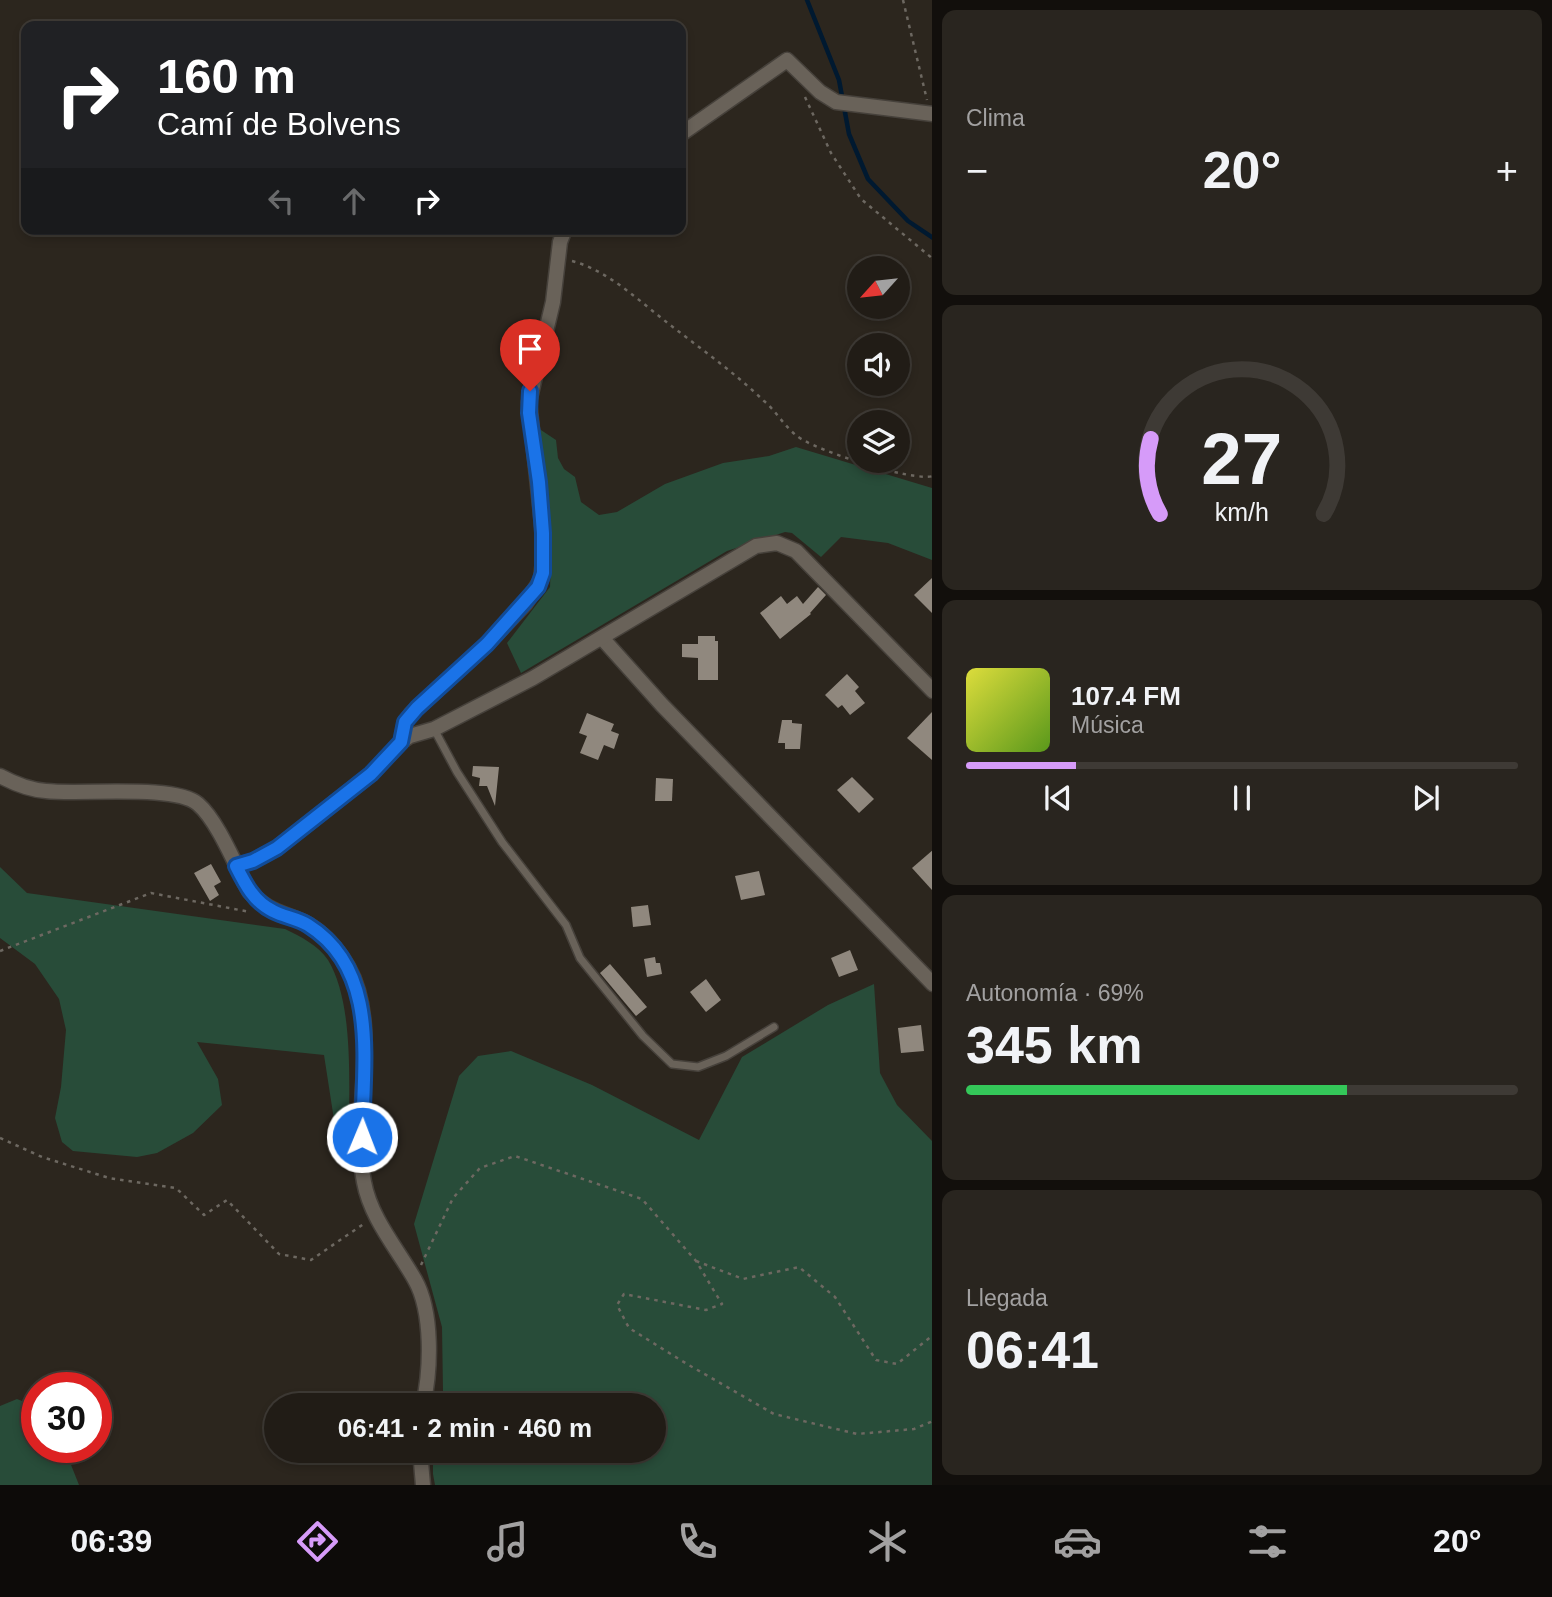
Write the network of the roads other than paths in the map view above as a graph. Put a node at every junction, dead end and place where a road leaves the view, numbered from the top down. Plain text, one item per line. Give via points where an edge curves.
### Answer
1 (931, 114) edge
2 (686, 130) edge
3 (563, 235) edge
4 (602, 638) junction
5 (932, 690) edge
6 (434, 729) junction
7 (401, 742) junction
8 (0, 776) edge
9 (236, 866) junction
10 (932, 983) edge
11 (774, 1027) dead end
12 (426, 1393) edge
13 (421, 1463) edge
14 (423, 1485) edge

1 - 2 street via 836,102 786,60
3 - 7 street via 553,302 529,402 543,533 541,580 487,644 411,714
4 - 5 street via 744,551 783,544 796,551
4 - 6 street
4 - 10 street
6 - 7 street
6 - 11 lane via 502,842 566,925 580,958 643,1036 672,1063 698,1067
7 - 9 street via 371,774 277,848
8 - 9 street via 41,791 179,794 205,811
9 - 12 street via 256,899 272,911 305,923 337,949 359,994 363,1180 376,1216 423,1297 430,1371
13 - 14 street

